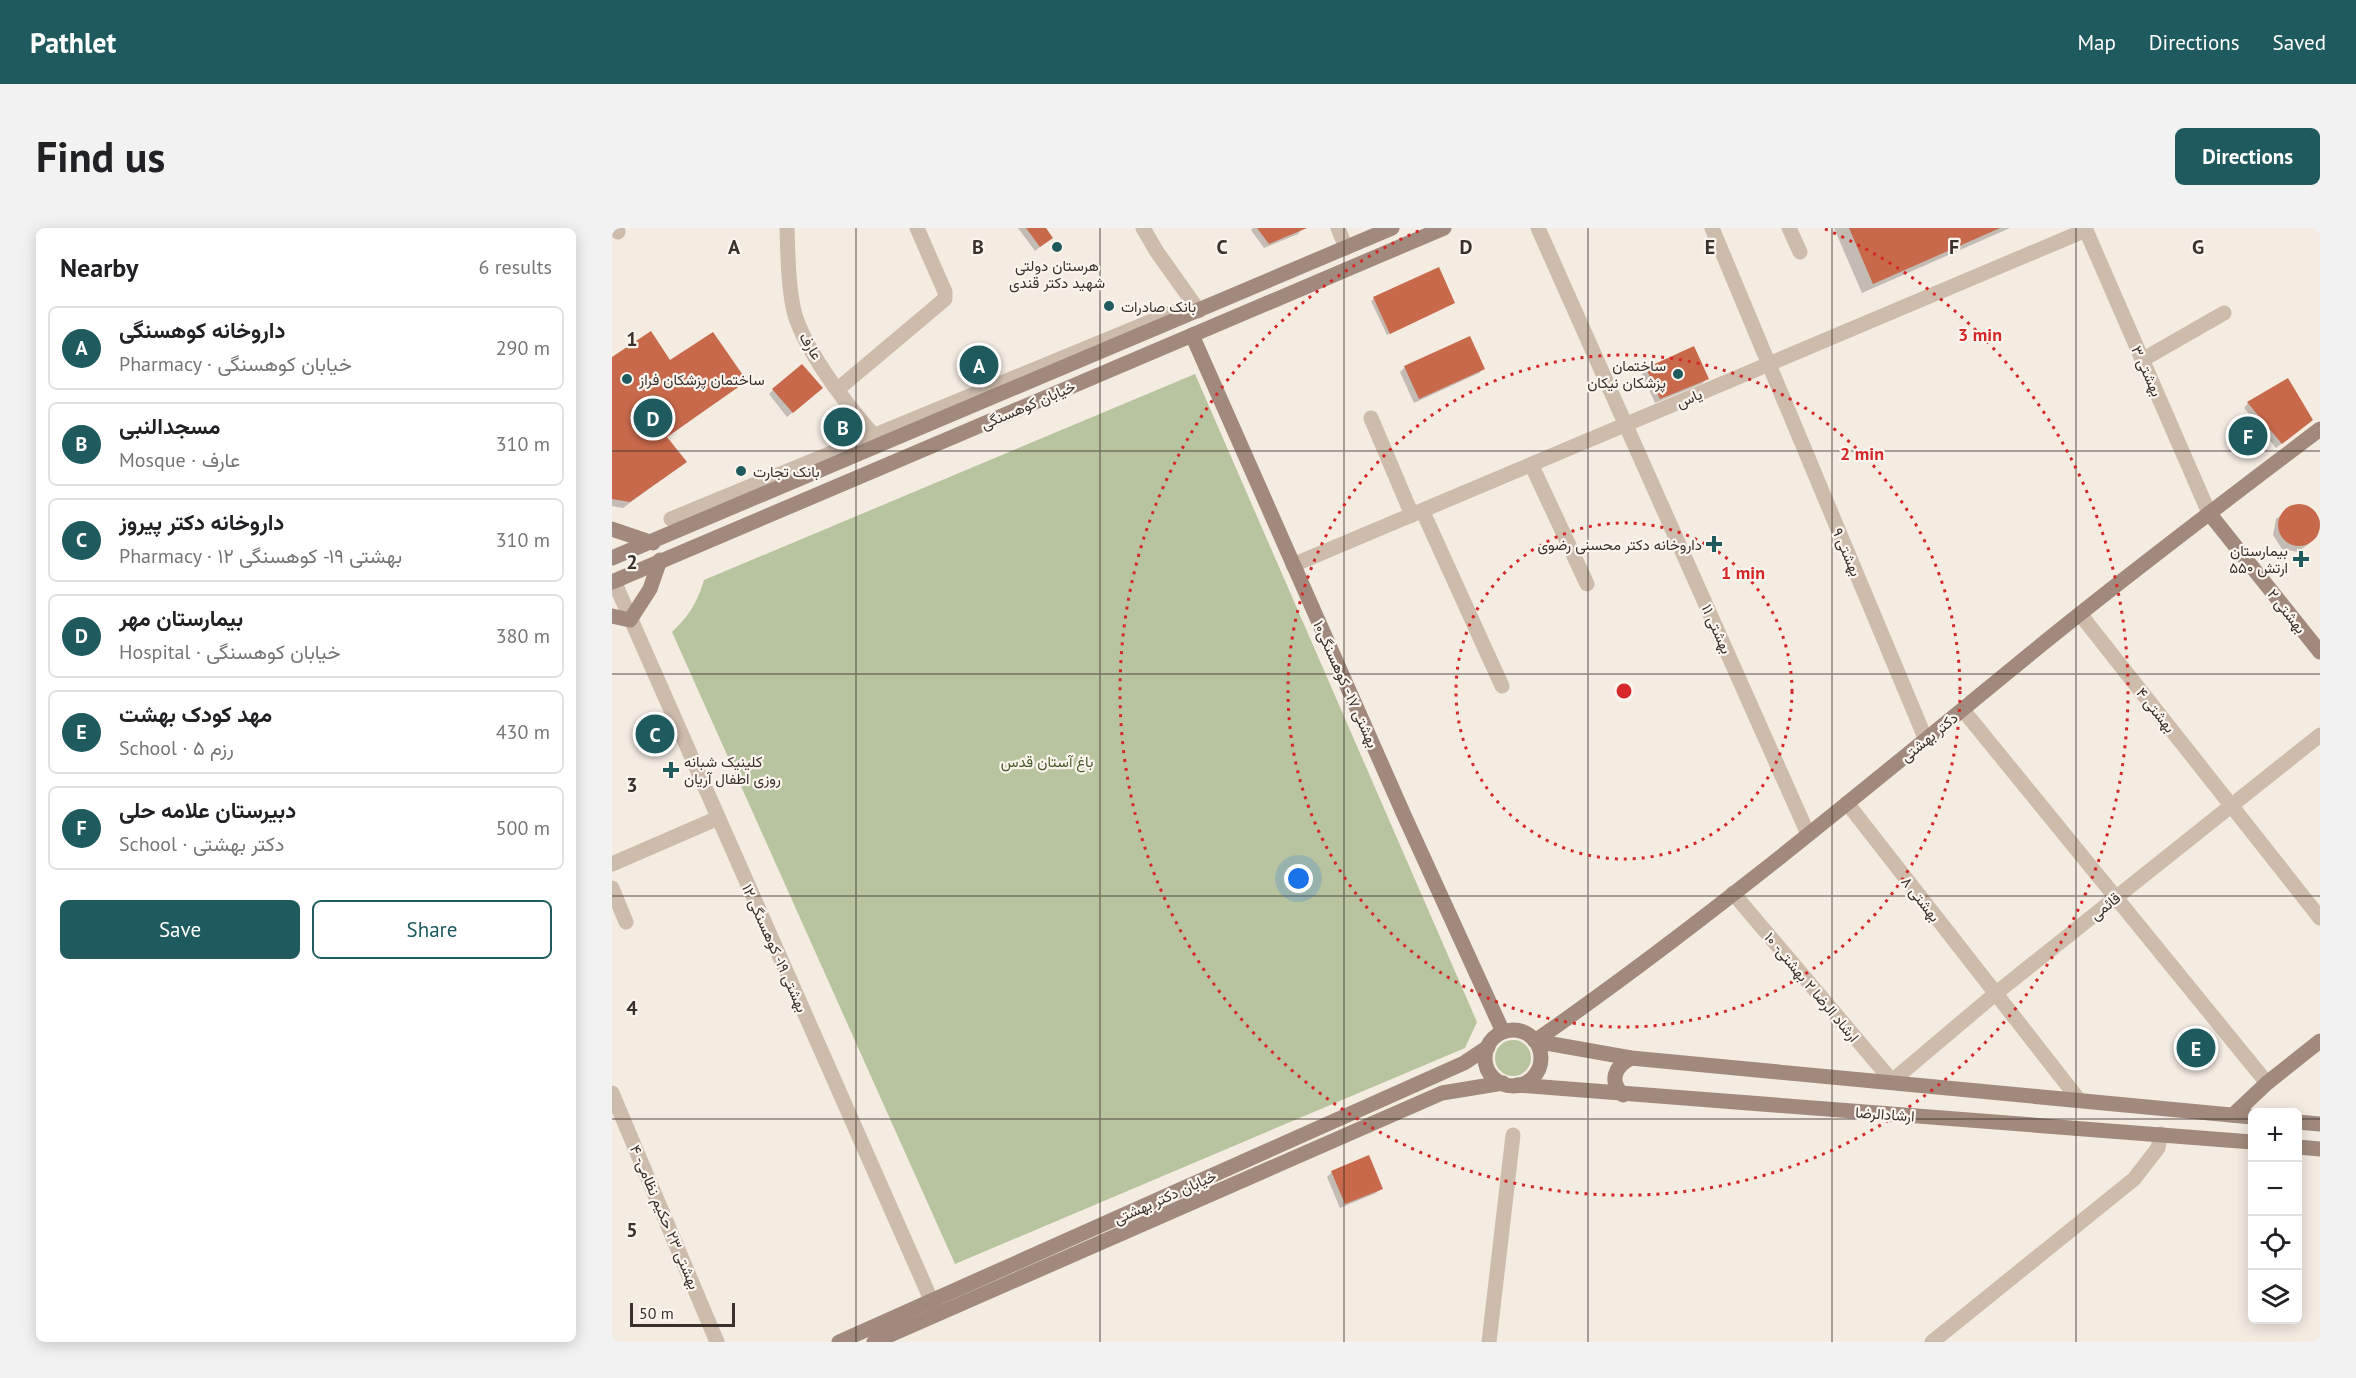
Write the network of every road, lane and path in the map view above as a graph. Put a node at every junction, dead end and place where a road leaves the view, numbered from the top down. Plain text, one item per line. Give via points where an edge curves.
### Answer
1 (787, 228) edge
2 (917, 228) edge
3 (1143, 228) edge
4 (1338, 228) edge
5 (1392, 228) edge
6 (1444, 228) edge
7 (1538, 228) edge
8 (1712, 228) edge
9 (1789, 228) edge
10 (2085, 229) edge
11 (1346, 248) junction
12 (1800, 252) dead end
13 (1196, 307) junction
14 (2224, 313) dead end
15 (1192, 335) junction
16 (2142, 360) junction
17 (1768, 364) junction
18 (838, 389) junction
19 (1371, 418) dead end
20 (1626, 425) junction
21 (2320, 429) edge
22 (878, 441) junction
23 (1532, 466) junction
24 (1418, 513) junction
25 (2209, 513) junction
26 (671, 519) dead end
27 (612, 529) edge
28 (652, 543) junction
29 (612, 558) edge
30 (660, 560) junction
31 (1293, 566) junction
32 (613, 580) edge
33 (1587, 584) dead end
34 (2080, 614) junction
35 (612, 616) edge
36 (630, 620) junction
37 (2320, 652) edge
38 (1502, 686) dead end
39 (1963, 710) junction
40 (2320, 735) edge
41 (1926, 740) junction
42 (1847, 803) junction
43 (2232, 806) junction
44 (718, 818) junction
45 (1808, 834) junction
46 (612, 864) edge
47 (612, 888) edge
48 (1732, 893) junction
49 (2116, 898) junction
50 (2320, 918) edge
51 (626, 922) dead end
52 (1995, 994) junction
53 (1503, 1032) junction
54 (1535, 1041) junction
55 (2320, 1041) edge
56 (1488, 1047) junction
57 (1631, 1058) junction
58 (1892, 1081) junction
59 (2267, 1083) junction
60 (1510, 1084) junction
61 (612, 1093) edge
62 (1623, 1095) junction
63 (2079, 1100) junction
64 (2233, 1115) junction
65 (2248, 1116) edge
66 (2302, 1122) edge
67 (2320, 1124) edge
68 (2161, 1134) junction
69 (1513, 1135) dead end
70 (2248, 1142) edge
71 (2302, 1147) edge
72 (2320, 1149) edge
73 (935, 1307) junction
74 (717, 1342) edge
75 (839, 1342) edge
76 (874, 1342) edge
77 (1489, 1342) edge
78 (1932, 1342) edge

1 - 18 street, عارف via 794,312 801,333
2 - 18 street via 945,299
3 - 13 street
4 - 11 street
5 - 11 street, خیابان کوهسنگی
6 - 15 street, خیابان کوهسنگی
7 - 20 street, بهشتی ۱۱
8 - 17 street, بهشتی ۹
9 - 12 street
10 - 16 street, بهشتی ۳
10 - 17 street, یاس
11 - 13 street, خیابان کوهسنگی
13 - 22 street, خیابان کوهسنگی
14 - 16 street
15 - 30 street, خیابان کوهسنگی
15 - 31 street, بهشتی ۱۷ - کوهسنگی۱۰
16 - 25 street, بهشتی ۳
17 - 20 street, یاس
17 - 41 street, بهشتی ۹
18 - 22 street, عارف
19 - 24 street
20 - 23 street, یاس
20 - 45 street, بهشتی ۱۱
21 - 25 street, دکتر بهشتی
22 - 26 street
22 - 28 street, خیابان کوهسنگی
23 - 24 street, یاس
23 - 33 street
24 - 31 street, یاس
24 - 38 street
25 - 34 street, دکتر بهشتی
25 - 37 street, بهشتی ۲
27 - 28 street
28 - 29 street, خیابان کوهسنگی
30 - 32 street, خیابان کوهسنگی
30 - 36 street via 650,589
31 - 53 street, بهشتی ۱۷ - کوهسنگی۱۰
32 - 36 street, بهشتی ۱۹- کوهسنگی ۱۲
34 - 39 street, دکتر بهشتی
34 - 43 street, بهشتی ۴
35 - 36 street
36 - 44 street, بهشتی ۱۹- کوهسنگی ۱۲
39 - 41 street, دکتر بهشتی
39 - 49 street
40 - 43 street, قائمی
41 - 42 street, دکتر بهشتی
42 - 45 street, دکتر بهشتی
42 - 52 street, بهشتی ۸
43 - 49 street, قائمی
43 - 50 street, بهشتی ۴
44 - 46 street
44 - 73 street, بهشتی ۱۹- کوهسنگی ۱۲
45 - 48 street, دکتر بهشتی
47 - 51 street
48 - 54 street, دکتر بهشتی
48 - 58 street, ارشاد الرضا ۲ بهشتی- ۱۰
49 - 52 street, قائمی
49 - 59 street
52 - 58 street, قائمی
52 - 63 street, بهشتی ۸
53 - 54 street via 1524,1032
53 - 56 street
54 - 57 street
54 - 60 street via 1541,1054 1539,1068 1530,1080
55 - 59 street
56 - 60 street via 1488,1069
56 - 73 street, خیابان دکتر بهشتی via 1464,1063
57 - 58 street
57 - 62 street via 1616,1070 1614,1080
58 - 63 street
59 - 64 street
60 - 62 street, ارشادالرضا
60 - 73 street, خیابان دکتر بهشتی via 1442,1093
61 - 74 street, بهشتی ۲۳ حکیم نظامی- ۴
62 - 68 street, ارشادالرضا
63 - 64 street
64 - 65 street
66 - 67 street
68 - 70 street, ارشادالرضا
68 - 78 street via 2158,1148 2134,1179
69 - 77 street
71 - 72 street
73 - 75 street, خیابان دکتر بهشتی
73 - 76 street, خیابان دکتر بهشتی

